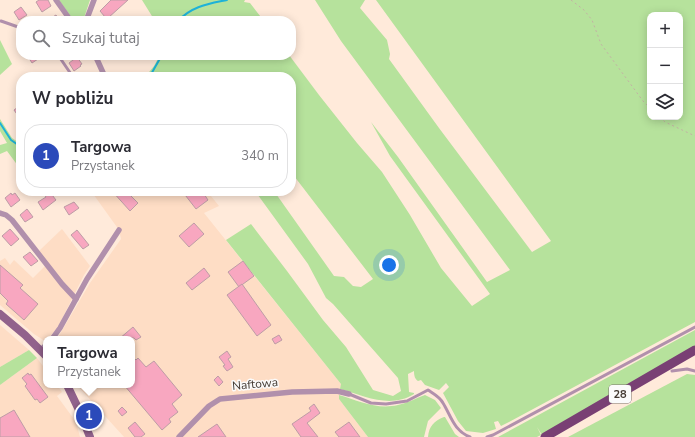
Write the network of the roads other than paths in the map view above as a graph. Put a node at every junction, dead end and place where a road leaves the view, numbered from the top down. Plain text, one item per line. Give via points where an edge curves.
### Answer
1 (56, 0) edge
2 (94, 0) edge
3 (67, 16) edge
4 (88, 16) edge
5 (1, 21) dead end
6 (16, 26) edge
7 (61, 60) edge
8 (97, 60) edge
9 (70, 72) edge
10 (103, 72) edge
11 (0, 213) edge
12 (119, 230) dead end
13 (76, 299) junction
14 (0, 314) edge
15 (695, 327) edge
16 (54, 336) edge
17 (43, 349) edge
18 (695, 350) edge
19 (695, 357) edge
20 (672, 371) junction
21 (695, 371) edge
22 (68, 388) edge
23 (349, 394) joint
24 (90, 437) edge
25 (178, 437) edge
26 (470, 437) edge
27 (487, 437) edge
28 (545, 437) edge
29 (557, 437) edge

1 - 3 street
2 - 4 street
5 - 6 lane
7 - 9 lane
8 - 10 street
11 - 13 street via 12,220
12 - 13 street
13 - 16 street
14 - 17 street
15 - 27 lane
18 - 28 main road, 28
19 - 20 main road, 28
20 - 21 lane
20 - 29 main road, 28
22 - 24 street
23 - 25 street, Naftowa via 337,391 292,392 220,399 209,406
23 - 26 lane via 371,403 386,404 407,401 428,390 442,401 458,429

